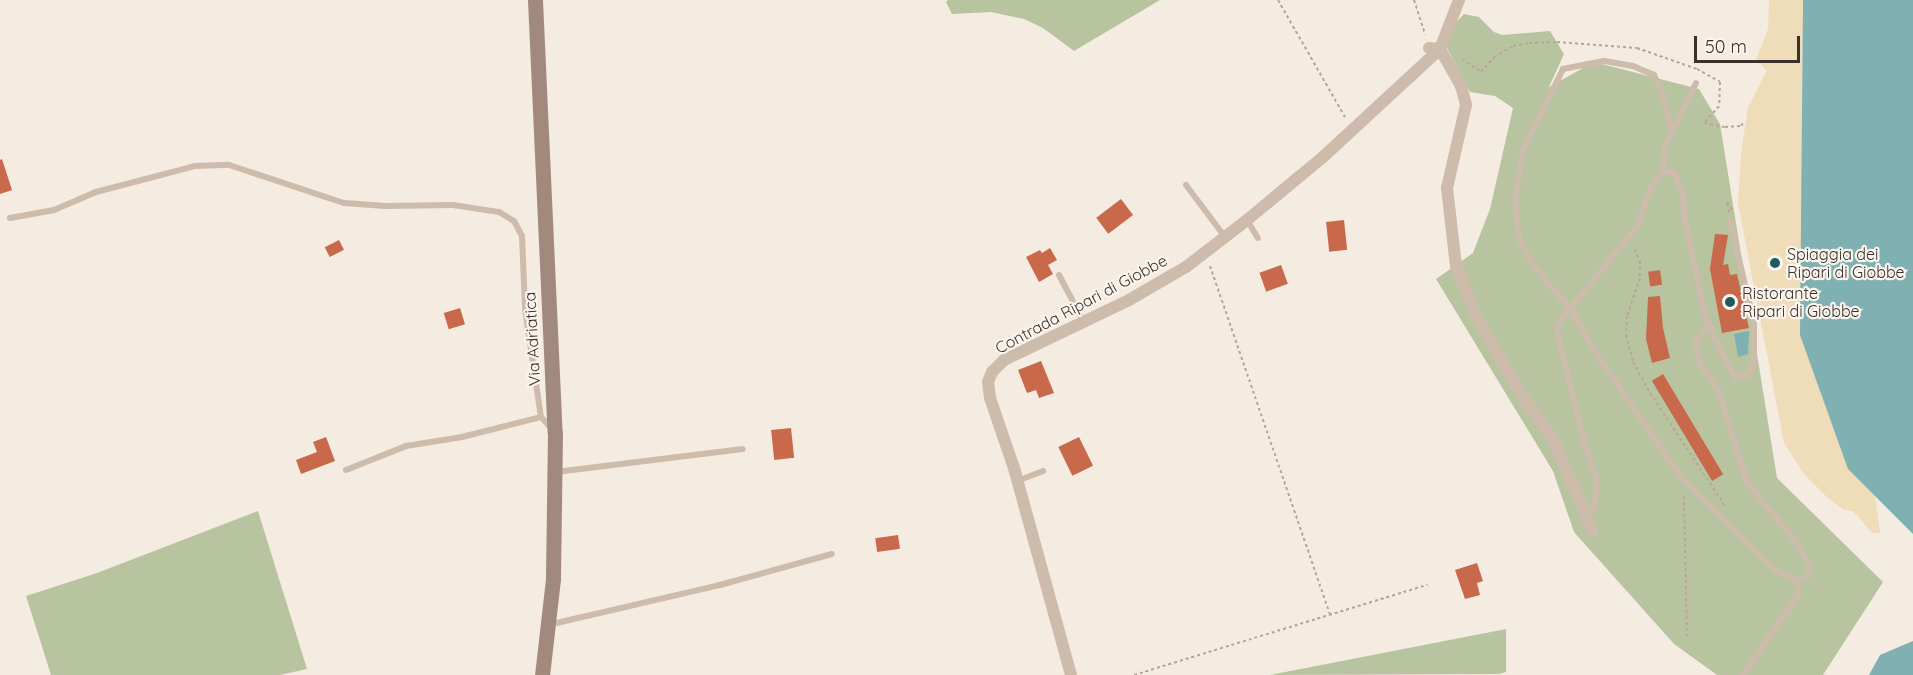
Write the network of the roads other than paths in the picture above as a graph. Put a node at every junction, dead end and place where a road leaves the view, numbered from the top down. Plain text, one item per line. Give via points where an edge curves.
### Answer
1 (535, 0) edge
2 (1458, 0) edge
3 (1435, 48) junction
4 (1696, 83) dead end
5 (1672, 130) junction
6 (1663, 171) junction
7 (1186, 185) dead end
8 (10, 218) dead end
9 (1247, 220) junction
10 (1730, 221) dead end
11 (1225, 237) junction
12 (1258, 238) dead end
13 (1059, 275) dead end
14 (1570, 309) junction
15 (1084, 322) junction
16 (1708, 322) junction
17 (542, 417) junction
18 (555, 433) junction
19 (743, 449) dead end
20 (346, 470) dead end
21 (1043, 471) dead end
22 (555, 472) junction
23 (1017, 481) junction
24 (1586, 512) junction
25 (1593, 532) dead end
26 (832, 554) dead end
27 (1796, 580) junction
28 (548, 626) junction
29 (542, 675) edge
30 (1071, 675) edge
31 (1743, 675) edge

1 - 18 main road, Via Adriatica
2 - 3 street, Contrada Ripari di Giobbe
3 - 9 street, Contrada Ripari di Giobbe via 1353,130
3 - 24 street via 1461,87 1466,105 1447,188 1456,266 1476,316 1522,396 1552,437
4 - 5 lane
5 - 6 lane via 1665,147
5 - 14 lane via 1654,75 1633,66 1604,61 1563,69 1523,150 1515,200 1518,237 1533,265
6 - 14 lane via 1651,186 1637,227
6 - 16 lane via 1675,173 1683,195
7 - 11 lane
8 - 17 lane via 54,210 96,192 195,166 229,165 344,203 453,205 499,212 514,221 522,236 525,309
9 - 11 street, Contrada Ripari di Giobbe
9 - 12 lane
10 - 16 lane via 1754,323 1754,363 1748,375 1735,377
11 - 15 street, Contrada Ripari di Giobbe via 1186,267
13 - 15 lane
14 - 24 lane via 1556,326 1597,481 1594,509
14 - 27 lane via 1684,481 1774,569
15 - 23 street, Contrada Ripari di Giobbe via 1004,360 992,372 988,382 990,398
16 - 27 lane via 1695,344 1700,364 1718,389 1747,482 1796,542 1810,567 1808,577
17 - 18 lane
17 - 20 lane via 406,446
18 - 22 main road, Via Adriatica
19 - 22 lane
21 - 23 lane
22 - 28 main road, Via Adriatica
23 - 30 street, Contrada Ripari di Giobbe
24 - 25 street
26 - 28 lane
27 - 31 lane via 1799,594
28 - 29 main road, Via Adriatica

